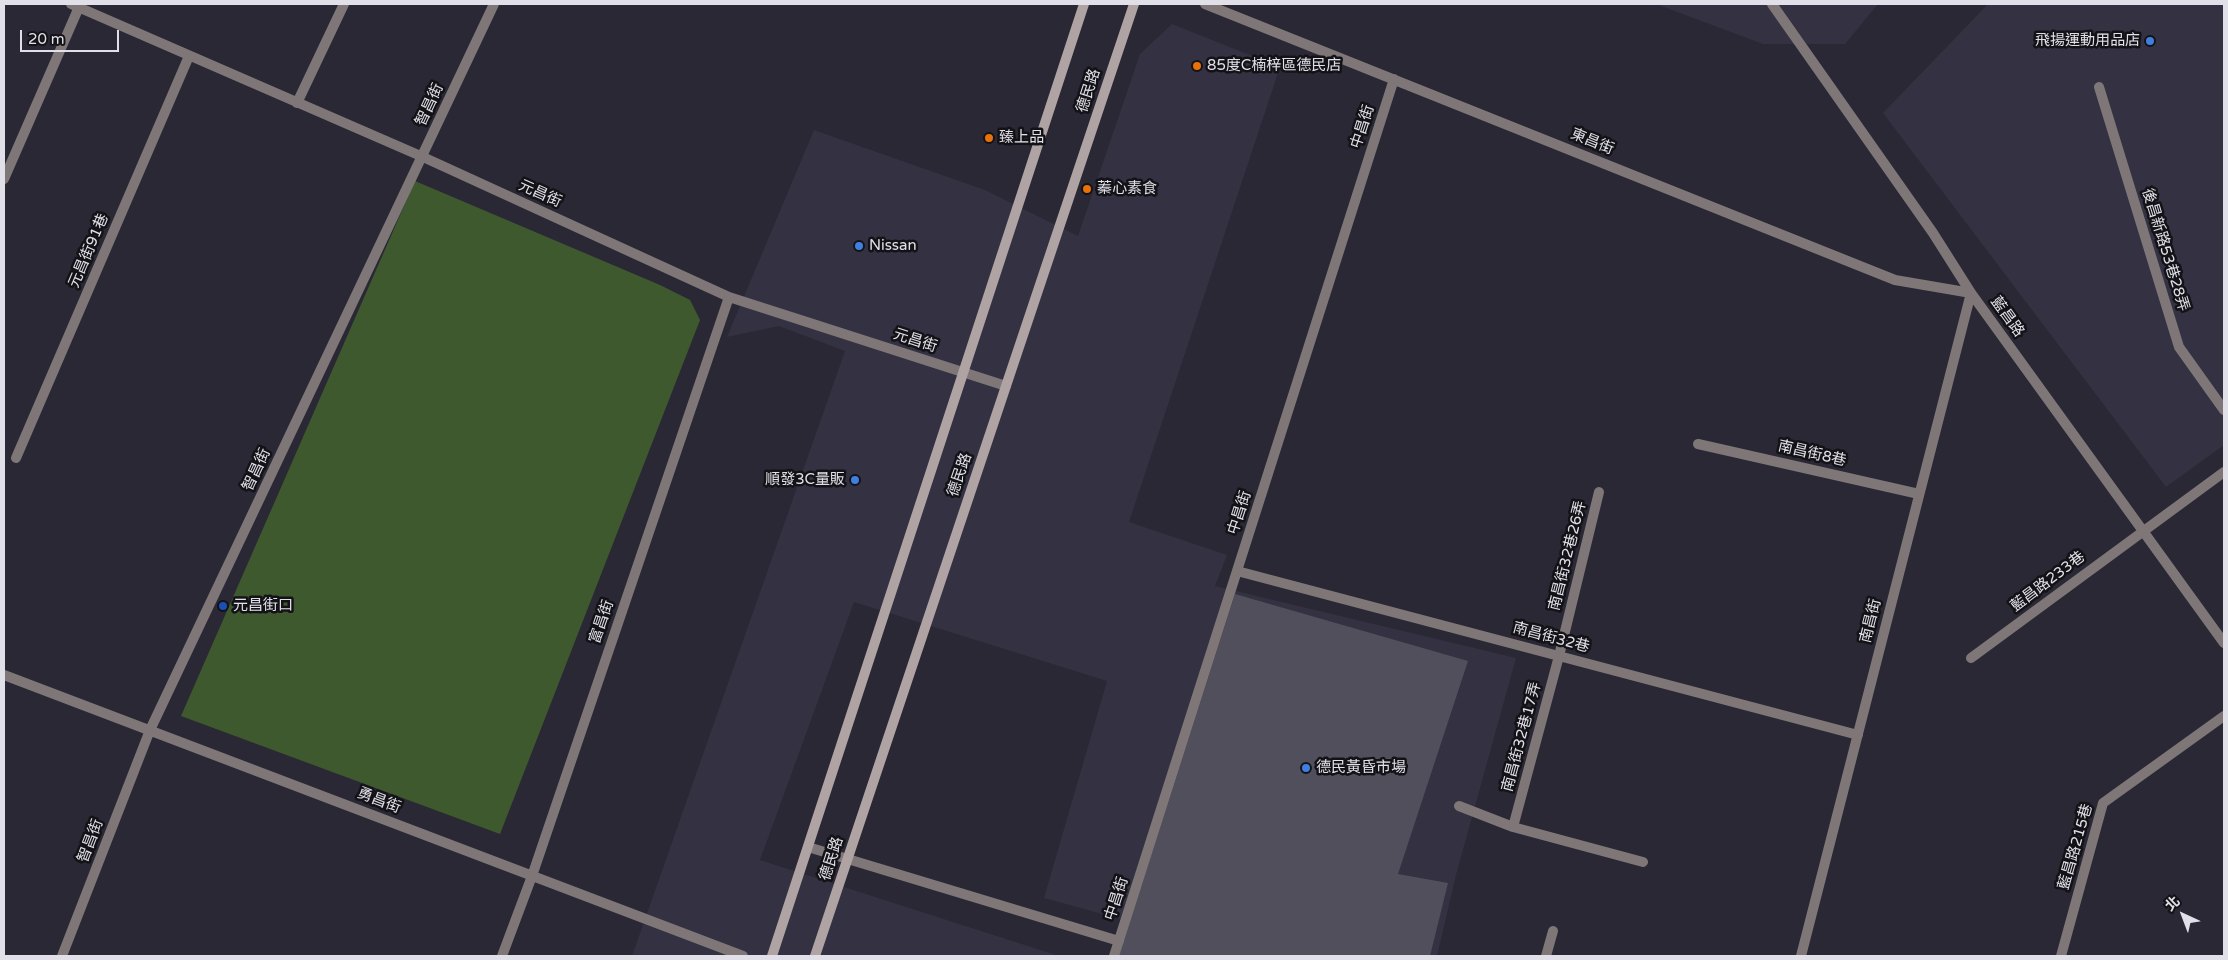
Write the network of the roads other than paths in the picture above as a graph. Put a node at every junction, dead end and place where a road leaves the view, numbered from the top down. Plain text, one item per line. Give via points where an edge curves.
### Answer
1 (344, 4) edge
2 (494, 4) edge
3 (1084, 4) edge
4 (1134, 4) edge
5 (1205, 4) edge
6 (1772, 4) edge
7 (75, 5) edge
8 (189, 56) junction
9 (1394, 79) junction
10 (2099, 87) dead end
11 (297, 103) junction
12 (422, 157) junction
13 (4, 179) edge
14 (1972, 293) junction
15 (729, 297) junction
16 (963, 373) junction
17 (1006, 386) junction
18 (2224, 410) edge
19 (1698, 444) dead end
20 (16, 458) dead end
21 (2224, 472) edge
22 (1600, 492) dead end
23 (1919, 494) junction
24 (2143, 530) junction
25 (1237, 571) junction
26 (2224, 643) edge
27 (1559, 656) junction
28 (1970, 658) dead end
29 (4, 675) edge
30 (2224, 716) edge
31 (150, 730) junction
32 (1858, 735) junction
33 (1459, 806) dead end
34 (1513, 827) junction
35 (808, 847) junction
36 (848, 858) junction
37 (1643, 862) dead end
38 (532, 876) junction
39 (1553, 931) dead end
40 (1119, 941) junction
41 (62, 956) edge
42 (502, 956) edge
43 (744, 956) edge
44 (772, 956) edge
45 (815, 956) edge
46 (1114, 956) edge
47 (1546, 956) edge
48 (1801, 956) edge
49 (2061, 956) edge

1 - 11 street
2 - 12 street, 智昌街
3 - 16 street, 德民路
4 - 17 street, 德民路
5 - 9 street, 東昌街
6 - 14 street, 藍昌路
7 - 8 street, 元昌街
7 - 13 street
8 - 11 street, 元昌街
8 - 20 street, 元昌街91巷
9 - 14 street, 東昌街 via 1895,280
9 - 25 street, 中昌街
10 - 18 street, 後昌新路53巷28弄 via 2179,347
11 - 12 street, 元昌街
12 - 15 street, 元昌街
12 - 31 street, 智昌街
14 - 23 street, 南昌街
14 - 24 street, 藍昌路
15 - 16 street, 元昌街
15 - 38 street, 富昌街
16 - 17 street, 元昌街
16 - 35 street, 德民路
17 - 36 street, 德民路
19 - 23 street, 南昌街8巷
21 - 24 street, 藍昌路233巷
22 - 27 street, 南昌街32巷26弄
23 - 32 street, 南昌街
24 - 26 street, 藍昌路
24 - 28 street, 藍昌路233巷
25 - 27 street, 南昌街32巷
25 - 40 street, 中昌街
27 - 32 street, 南昌街32巷
27 - 34 street, 南昌街32巷17弄
29 - 31 street, 勇昌街
30 - 49 street, 藍昌路215巷 via 2103,803
31 - 38 street, 勇昌街
31 - 41 street, 智昌街
32 - 48 street, 南昌街
33 - 34 street
34 - 37 street
35 - 36 street
35 - 44 street, 德民路
36 - 40 street
36 - 45 street, 德民路
38 - 42 street, 富昌街
38 - 43 street, 勇昌街
39 - 47 street
40 - 46 street, 中昌街

